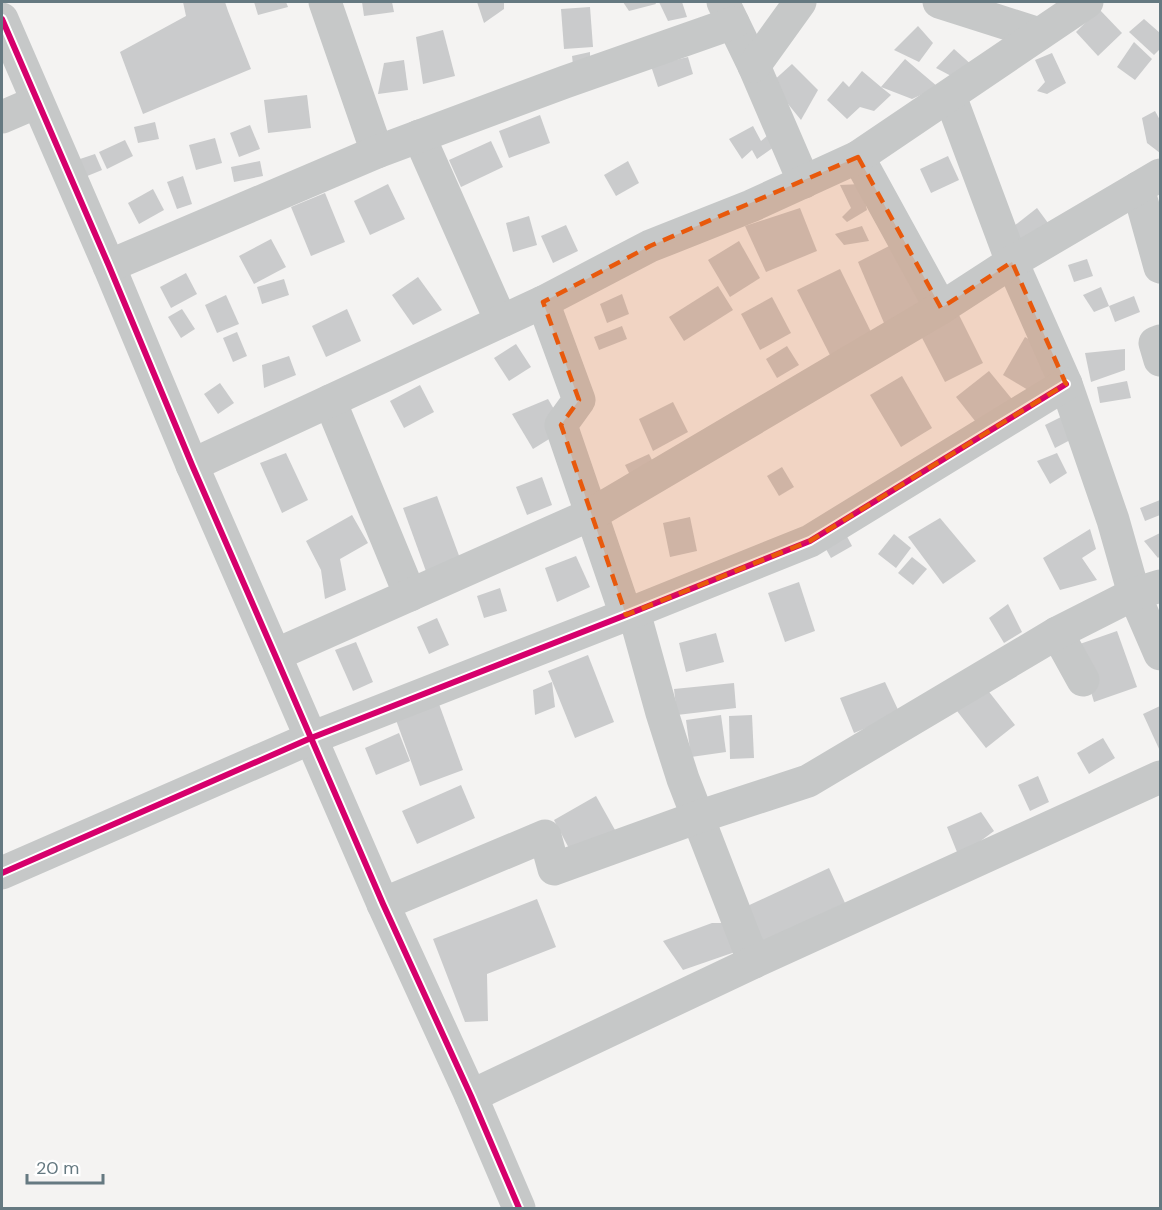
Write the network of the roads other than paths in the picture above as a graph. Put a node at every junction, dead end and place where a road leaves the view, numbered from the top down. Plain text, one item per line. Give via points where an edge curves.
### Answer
1 (325, 2) edge
2 (800, 2) edge
3 (939, 2) edge
4 (1087, 2) edge
5 (728, 12) edge
6 (2, 19) edge
7 (1039, 34) junction
8 (754, 66) junction
9 (950, 96) junction
10 (38, 102) junction
11 (2, 117) edge
12 (419, 136) junction
13 (377, 152) junction
14 (858, 157) junction
15 (1149, 181) edge
16 (804, 182) junction
17 (1012, 262) junction
18 (109, 266) junction
19 (1161, 267) edge
20 (543, 302) junction
21 (941, 308) junction
22 (501, 321) junction
23 (1161, 341) edge
24 (1161, 360) edge
25 (1066, 384) junction
26 (330, 401) junction
27 (192, 465) junction
28 (592, 514) junction
29 (1147, 590) edge
30 (410, 595) junction
31 (630, 614) junction
32 (1057, 633) junction
33 (1161, 654) edge
34 (275, 656) junction
35 (1083, 680) dead end
36 (310, 738) junction
37 (1161, 777) edge
38 (698, 817) junction
39 (2, 873) edge
40 (383, 904) junction
41 (754, 962) junction
42 (471, 1096) junction
43 (519, 1209) edge

1 - 13 street
2 - 8 street
3 - 7 street
4 - 7 street
5 - 8 street
5 - 12 street via 565,82
6 - 10 street
7 - 9 street
8 - 16 street
9 - 14 street
9 - 17 street
10 - 11 street
10 - 18 street
12 - 13 street
12 - 22 street
13 - 18 street
14 - 16 street
14 - 21 street
15 - 17 street
15 - 19 street
16 - 20 street via 650,246
17 - 21 street
17 - 25 street
18 - 27 street
20 - 22 street
20 - 28 street via 579,400 561,425
21 - 28 street
22 - 26 street
23 - 24 street via 1155,343
25 - 29 street via 1113,520
25 - 31 street via 810,541
26 - 27 street
26 - 30 street
27 - 34 street
28 - 30 street
28 - 31 street
29 - 32 street
29 - 33 street
30 - 34 street
31 - 36 street
31 - 38 street
32 - 35 street
32 - 38 street via 808,781
34 - 36 street
36 - 39 street
36 - 40 street
37 - 41 street
38 - 40 street via 554,869 545,836
38 - 41 street
40 - 42 street
41 - 42 street
42 - 43 street

